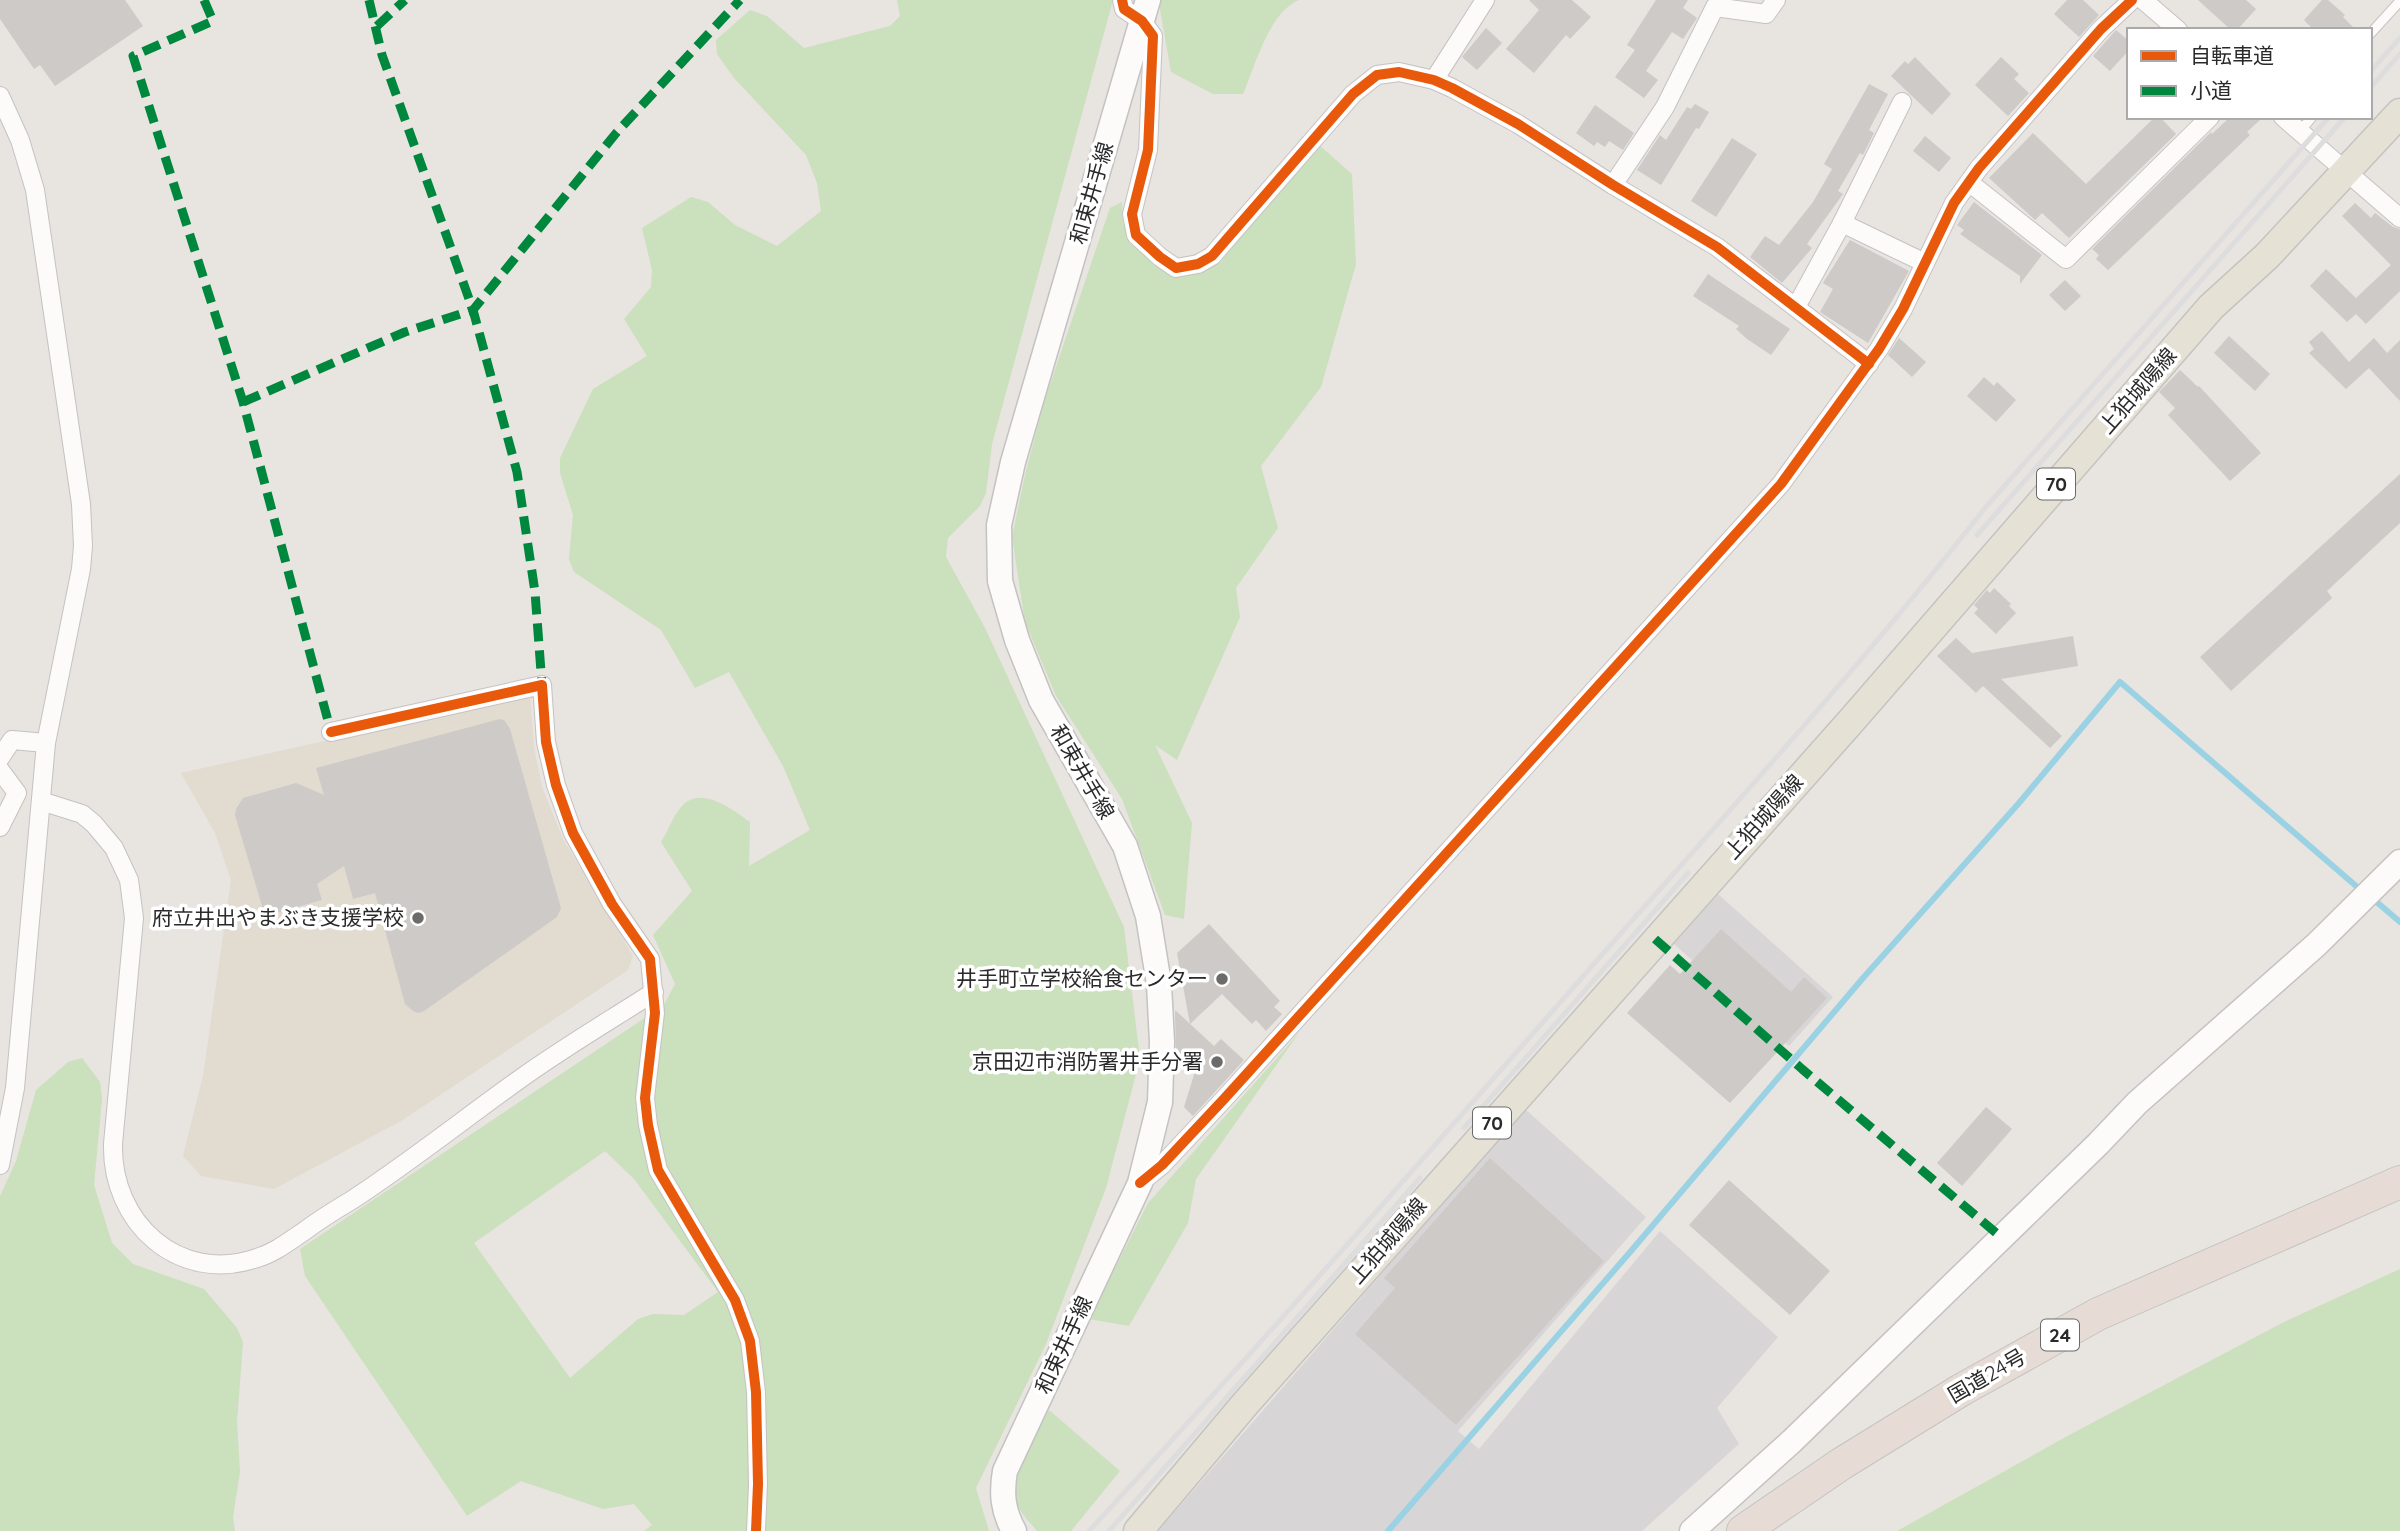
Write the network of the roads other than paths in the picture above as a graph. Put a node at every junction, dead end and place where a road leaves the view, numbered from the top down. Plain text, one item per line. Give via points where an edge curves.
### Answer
1 (1122, 0) edge
2 (1485, 0) edge
3 (1776, 0) edge
4 (2132, 0) edge
5 (2143, 0) edge
6 (2400, 1) edge
7 (1709, 3) edge
8 (1145, 10) edge
9 (2177, 28) edge
10 (2372, 32) edge
11 (1434, 80) junction
12 (0, 96) edge
13 (1902, 102) dead end
14 (2400, 113) edge
15 (2208, 119) edge
16 (2306, 124) edge
17 (2347, 171) junction
18 (1970, 183) junction
19 (1613, 185) junction
20 (2400, 218) edge
21 (1842, 223) junction
22 (1925, 263) junction
23 (1797, 307) junction
24 (1869, 364) junction
25 (331, 732) dead end
26 (46, 743) junction
27 (0, 758) edge
28 (0, 770) edge
29 (41, 802) junction
30 (0, 827) edge
31 (2400, 862) edge
32 (654, 992) junction
33 (0, 1165) edge
34 (2400, 1182) edge
35 (1140, 1184) junction
36 (756, 1531) edge
37 (1014, 1531) edge
38 (1138, 1531) edge
39 (1692, 1531) edge
40 (1743, 1531) edge

1 - 8 street via 1124,9
2 - 11 street
3 - 7 street via 1766,14
4 - 18 street via 2037,100
5 - 9 street
6 - 10 lane
7 - 19 street via 1665,107
8 - 11 street via 1153,36 1148,150 1132,214 1136,235 1176,268 1212,256 1353,94 1377,75 1399,72
8 - 35 main road, 和束井手線 via 1013,462 999,525 1000,581 1017,640 1041,699 1125,846 1148,916 1159,984 1160,1101
11 - 19 street via 1518,124
12 - 26 street via 35,190 83,546
13 - 21 street
14 - 17 main road, 上狛城陽線 / 70
15 - 18 street via 2066,258
16 - 17 street
17 - 20 street
17 - 38 main road, 上狛城陽線 / 70 via 2267,256 2211,307
18 - 22 street via 1954,203
19 - 23 street via 1717,247
21 - 22 street
21 - 23 street
22 - 24 street
23 - 24 street
24 - 35 street via 1781,484 1252,1068
25 - 32 street via 542,685 546,742 573,833 612,904 650,959
26 - 27 street via 12,740
26 - 29 street
28 - 30 street via 17,793
29 - 32 street via 82,814 94,824 114,848 129,880 134,918 114,1176 125,1205 144,1231 187,1258 239,1263 272,1252 387,1177 522,1077
29 - 33 street via 15,1087
31 - 39 main road via 2316,945 2137,1102 1792,1441
32 - 36 street via 645,1098 648,1125 657,1170 735,1300 750,1341 756,1392
34 - 40 highway, 国道24号 / 24 via 2098,1314 1961,1390
35 - 37 main road, 和束井手線 via 1005,1471 1001,1491

